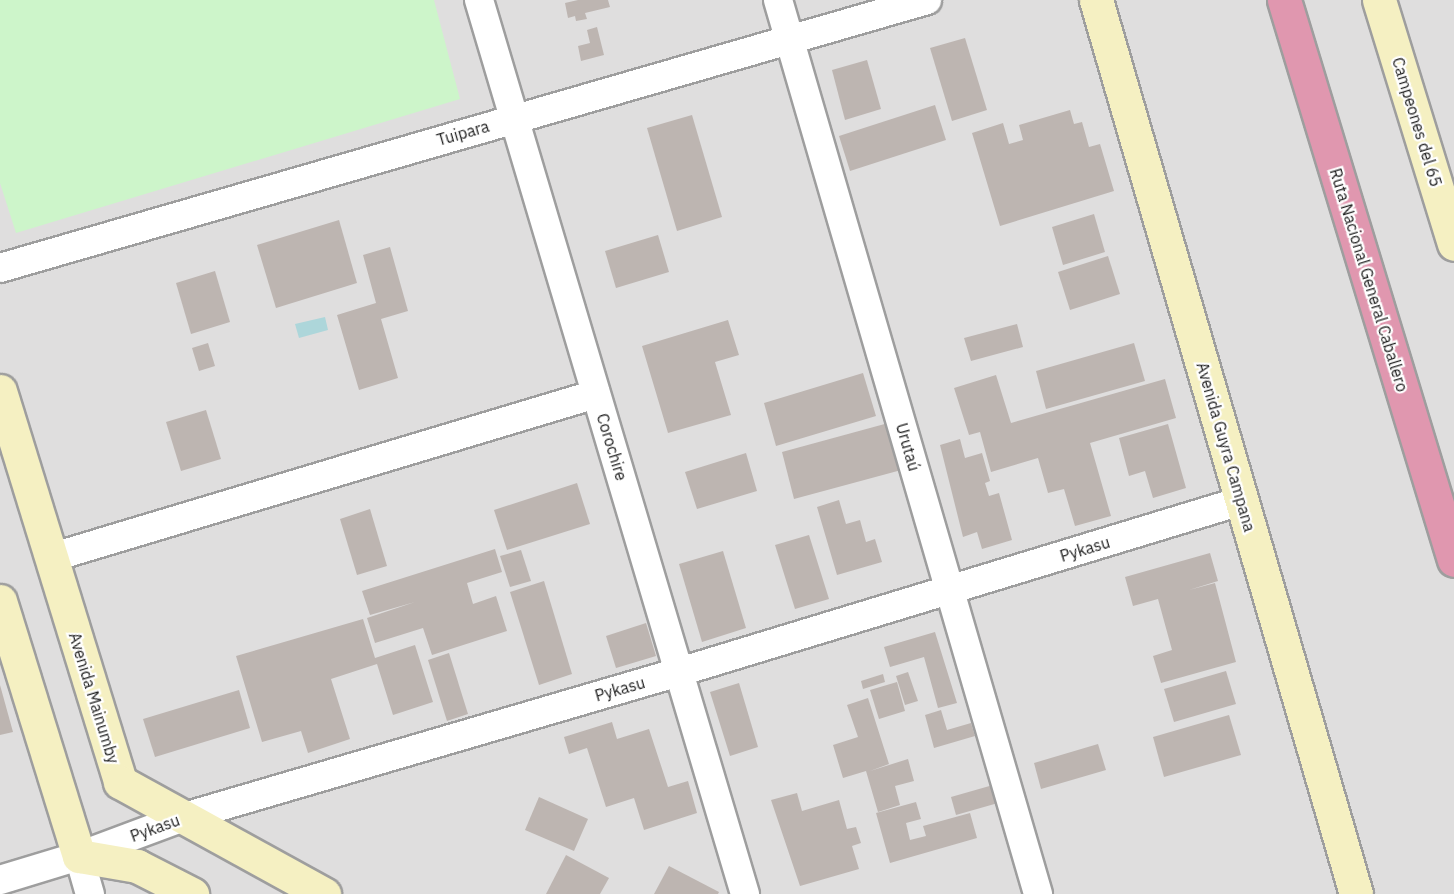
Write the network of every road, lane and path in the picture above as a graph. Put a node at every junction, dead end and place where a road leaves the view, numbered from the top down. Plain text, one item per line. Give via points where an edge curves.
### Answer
1 (479, 0) edge
2 (778, 0) edge
3 (927, 0) edge
4 (1096, 0) edge
5 (1284, 0) edge
6 (1379, 0) edge
7 (790, 41) junction
8 (513, 119) junction
9 (1454, 244) edge
10 (0, 267) edge
11 (0, 391) edge
12 (596, 394) junction
13 (1241, 501) junction
14 (51, 558) junction
15 (1454, 560) edge
16 (950, 590) junction
17 (0, 602) edge
18 (679, 672) junction
19 (184, 817) junction
20 (79, 856) junction
21 (0, 880) edge
22 (90, 894) edge
23 (192, 894) edge
24 (324, 894) edge
25 (745, 894) edge
26 (1038, 894) edge
27 (1356, 894) edge

1 - 8 street, Corochire
2 - 7 street, Urutaú
3 - 7 street, Tuipara
4 - 13 street, Avenida Guyra Campana
5 - 15 highway, Ruta Nacional General Caballero
6 - 9 street, Campeones del 65
7 - 8 street, Tuipara
7 - 16 street, Urutaú
8 - 10 street, Tuipara
8 - 12 street, Corochire
11 - 14 street, Avenida Mainumby
12 - 14 street
12 - 18 street, Corochire
13 - 16 street, Pykasu
13 - 27 street, Avenida Guyra Campana
14 - 19 street, Avenida Mainumby via 120,782
16 - 18 street, Pykasu
16 - 26 street, Urutaú
17 - 20 street
18 - 19 street, Pykasu
18 - 25 street, Corochire
19 - 20 street, Pykasu
19 - 24 street, Avenida Mainumby
20 - 21 street, Pykasu
20 - 22 street
20 - 23 street via 137,866

